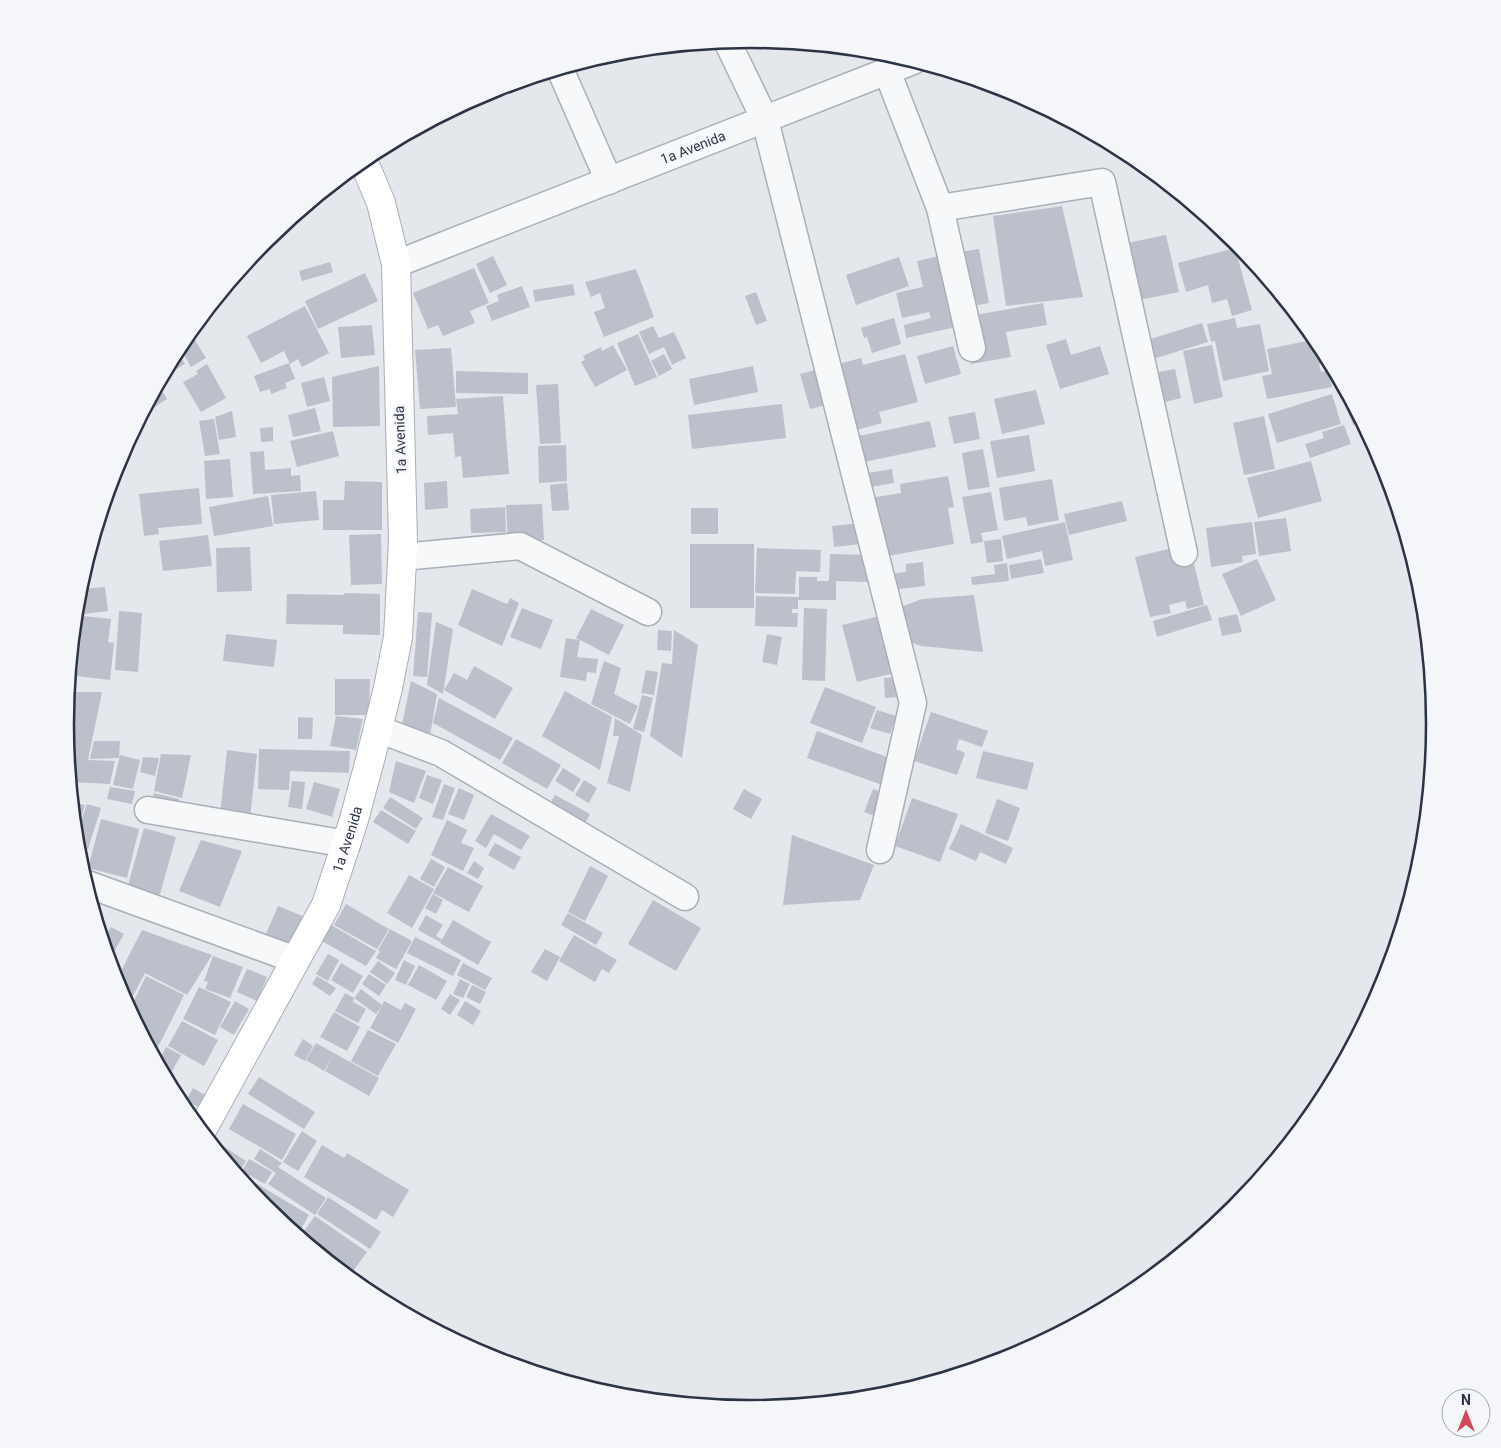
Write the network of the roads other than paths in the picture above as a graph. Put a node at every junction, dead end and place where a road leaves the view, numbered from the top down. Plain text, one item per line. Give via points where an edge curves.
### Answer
1 (731, 48) edge
2 (902, 65) edge
3 (887, 71) junction
4 (562, 75) edge
5 (765, 120) junction
6 (366, 168) edge
7 (609, 181) junction
8 (940, 208) junction
9 (396, 264) junction
10 (972, 348) dead end
11 (1184, 553) dead end
12 (402, 557) junction
13 (648, 612) dead end
14 (378, 729) junction
15 (148, 810) dead end
16 (347, 844) junction
17 (880, 850) dead end
18 (94, 887) edge
19 (686, 897) dead end
20 (296, 960) junction
21 (205, 1124) edge

1 - 5 street
2 - 3 street, 1a Avenida
3 - 5 street, 1a Avenida
3 - 8 street
4 - 7 street
5 - 7 street, 1a Avenida
5 - 17 street via 913,703
6 - 9 street via 381,203
7 - 9 street, 1a Avenida
8 - 10 street
8 - 11 street via 1102,182
9 - 12 street, 1a Avenida
12 - 13 street via 520,546
12 - 14 street, 1a Avenida via 398,637
14 - 16 street, 1a Avenida
14 - 19 street via 441,753
15 - 16 street
16 - 20 street, 1a Avenida via 326,905
18 - 20 street
20 - 21 street, 1a Avenida

